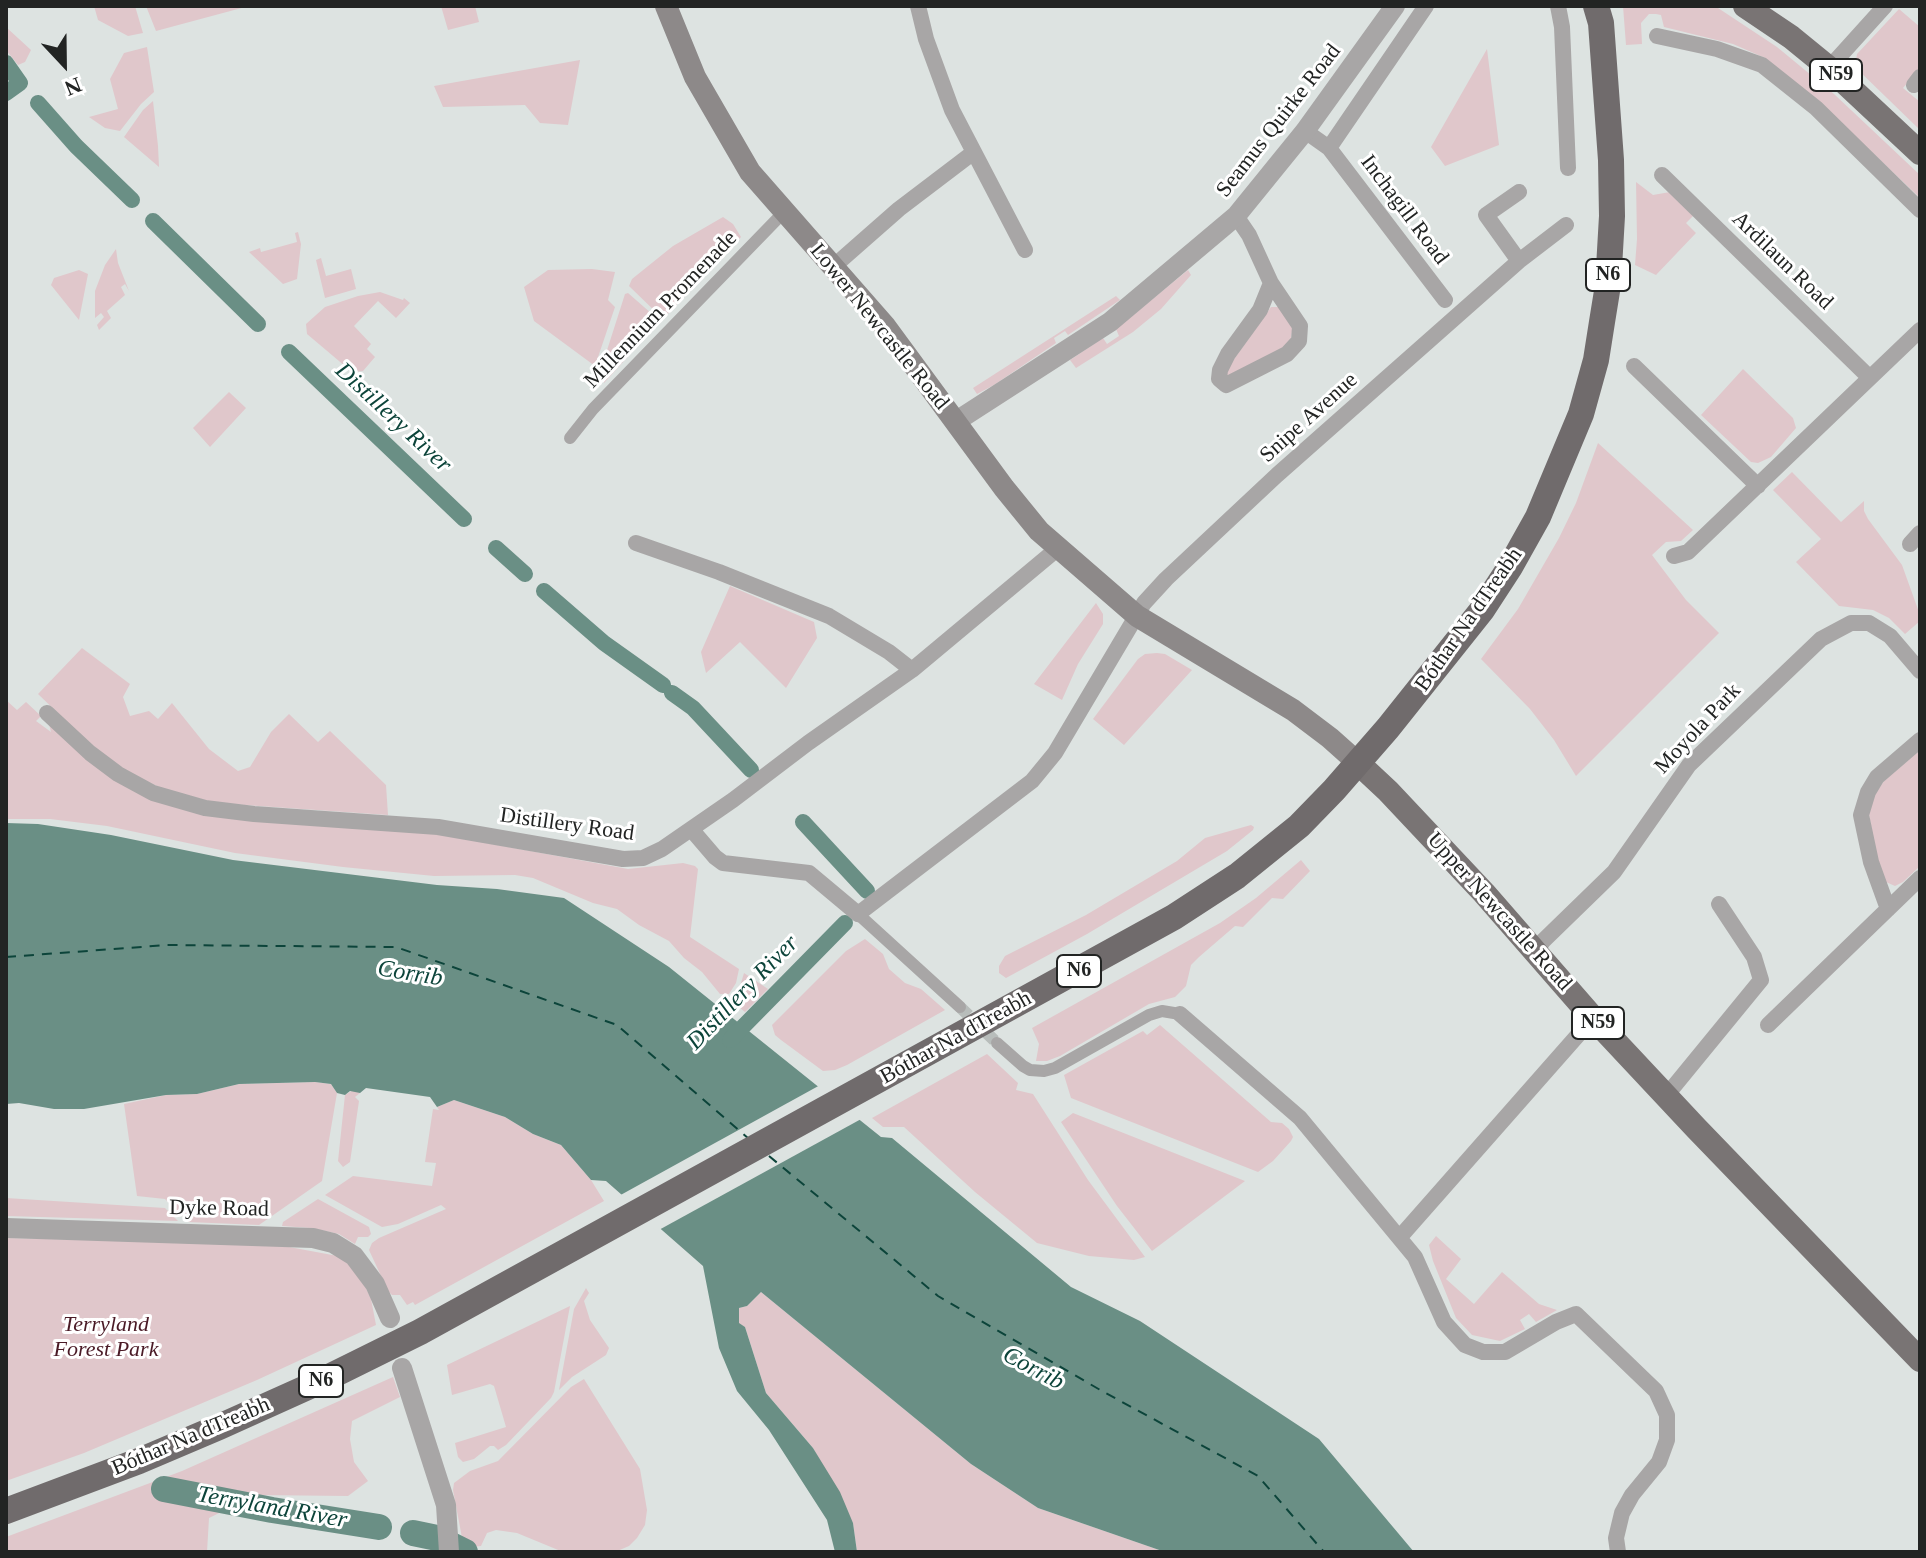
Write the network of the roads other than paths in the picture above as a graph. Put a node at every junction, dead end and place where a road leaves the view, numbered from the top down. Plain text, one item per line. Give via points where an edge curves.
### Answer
1 (666, 6) edge
2 (918, 6) edge
3 (1395, 6) edge
4 (1426, 6) edge
5 (1558, 6) edge
6 (1745, 6) edge
7 (1885, 6) edge
8 (1601, 12) edge
9 (1657, 36) dead end
10 (1829, 68) junction
11 (1305, 131) junction
12 (1329, 148) junction
13 (974, 152) junction
14 (1920, 153) edge
15 (1568, 168) dead end
16 (1662, 175) dead end
17 (1519, 192) dead end
18 (1920, 210) edge
19 (783, 213) junction
20 (1236, 216) junction
21 (1566, 225) dead end
22 (1025, 250) dead end
23 (1519, 261) junction
24 (833, 267) junction
25 (1271, 283) junction
26 (1445, 300) dead end
27 (1920, 330) edge
28 (1634, 366) dead end
29 (1870, 378) junction
30 (955, 422) junction
31 (570, 438) dead end
32 (1758, 486) junction
33 (636, 543) dead end
34 (1057, 549) junction
35 (1674, 556) dead end
36 (1137, 616) junction
37 (912, 670) junction
38 (1920, 671) edge
39 (47, 713) dead end
40 (1920, 740) edge
41 (1358, 763) junction
42 (691, 829) junction
43 (1920, 878) edge
44 (1719, 904) dead end
45 (1888, 909) junction
46 (858, 914) junction
47 (1537, 951) junction
48 (960, 1007) tunnel mouth
49 (1180, 1014) joint
50 (1593, 1018) junction
51 (1768, 1025) dead end
52 (997, 1043) tunnel mouth
53 (1666, 1096) junction
54 (6, 1228) edge
55 (1400, 1237) junction
56 (390, 1318) dead end
57 (1920, 1360) edge
58 (402, 1368) dead end
59 (6, 1511) edge
60 (449, 1552) edge
61 (1618, 1552) edge

1 - 19 main road, Lower Newcastle Road via 717,118
2 - 13 street via 945,93
3 - 11 street, Seamus Quirke Road
4 - 12 street, Inchagill Road
5 - 15 street
6 - 10 main road, N59
7 - 10 street
8 - 41 highway, Bóthar Na dTreabh / N6 via 1611,160 1610,245 1596,360 1581,414 1549,494 1510,567 1438,667
9 - 18 street via 1762,65 1816,108
10 - 14 main road, N59
11 - 12 street, Inchagill Road
11 - 20 street, Seamus Quirke Road
12 - 26 street, Inchagill Road
13 - 22 street
13 - 24 street
16 - 29 street, Ardilaun Road
17 - 23 street via 1486,215
19 - 24 main road, Lower Newcastle Road
19 - 31 street, Millennium Promenade
20 - 25 street
20 - 30 street, Seamus Quirke Road via 1110,322
21 - 23 street, Snipe Avenue
23 - 36 street, Snipe Avenue via 1277,475 1166,579
24 - 30 main road, Lower Newcastle Road via 892,335
25 - 25 street via 1260,310 1220,370 1219,379 1226,385 1287,354 1299,341 1300,326
27 - 29 street
28 - 32 street
29 - 32 street
30 - 34 main road, Lower Newcastle Road
32 - 35 street via 1688,552
33 - 37 street via 829,616
34 - 36 main road, Lower Newcastle Road
34 - 37 street, Distillery Road
36 - 41 main road, Upper Newcastle Road via 1293,710
36 - 46 street, Snipe Avenue via 1055,753 1032,781
37 - 42 street, Distillery Road
38 - 47 street, Moyola Park via 1890,636 1869,623 1851,623 1821,639 1689,765 1614,872
39 - 42 street, Distillery Road via 118,774 153,793 205,808 438,827 623,859 654,854
40 - 45 street via 1877,777 1861,815
41 - 47 main road, Upper Newcastle Road / N59
41 - 59 highway, Bóthar Na dTreabh / N6 via 1272,849 1209,896 1094,962 420,1332 139,1461
42 - 46 street via 723,863 809,873
43 - 45 street
44 - 53 street via 1754,957 1761,980
45 - 51 street
46 - 48 street
47 - 50 main road, Upper Newcastle Road / N59
49 - 52 street via 1149,1015 1044,1071 1023,1066
49 - 55 street via 1300,1118
50 - 53 main road, Upper Newcastle Road / N59
50 - 55 street
53 - 57 main road, Upper Newcastle Road / N59
54 - 56 street, Dyke Road via 313,1238 354,1256 375,1284
55 - 61 street via 1415,1257 1444,1322 1465,1345 1505,1352 1576,1314 1656,1391 1667,1415 1667,1440 1659,1462 1619,1520
58 - 60 street via 446,1505

